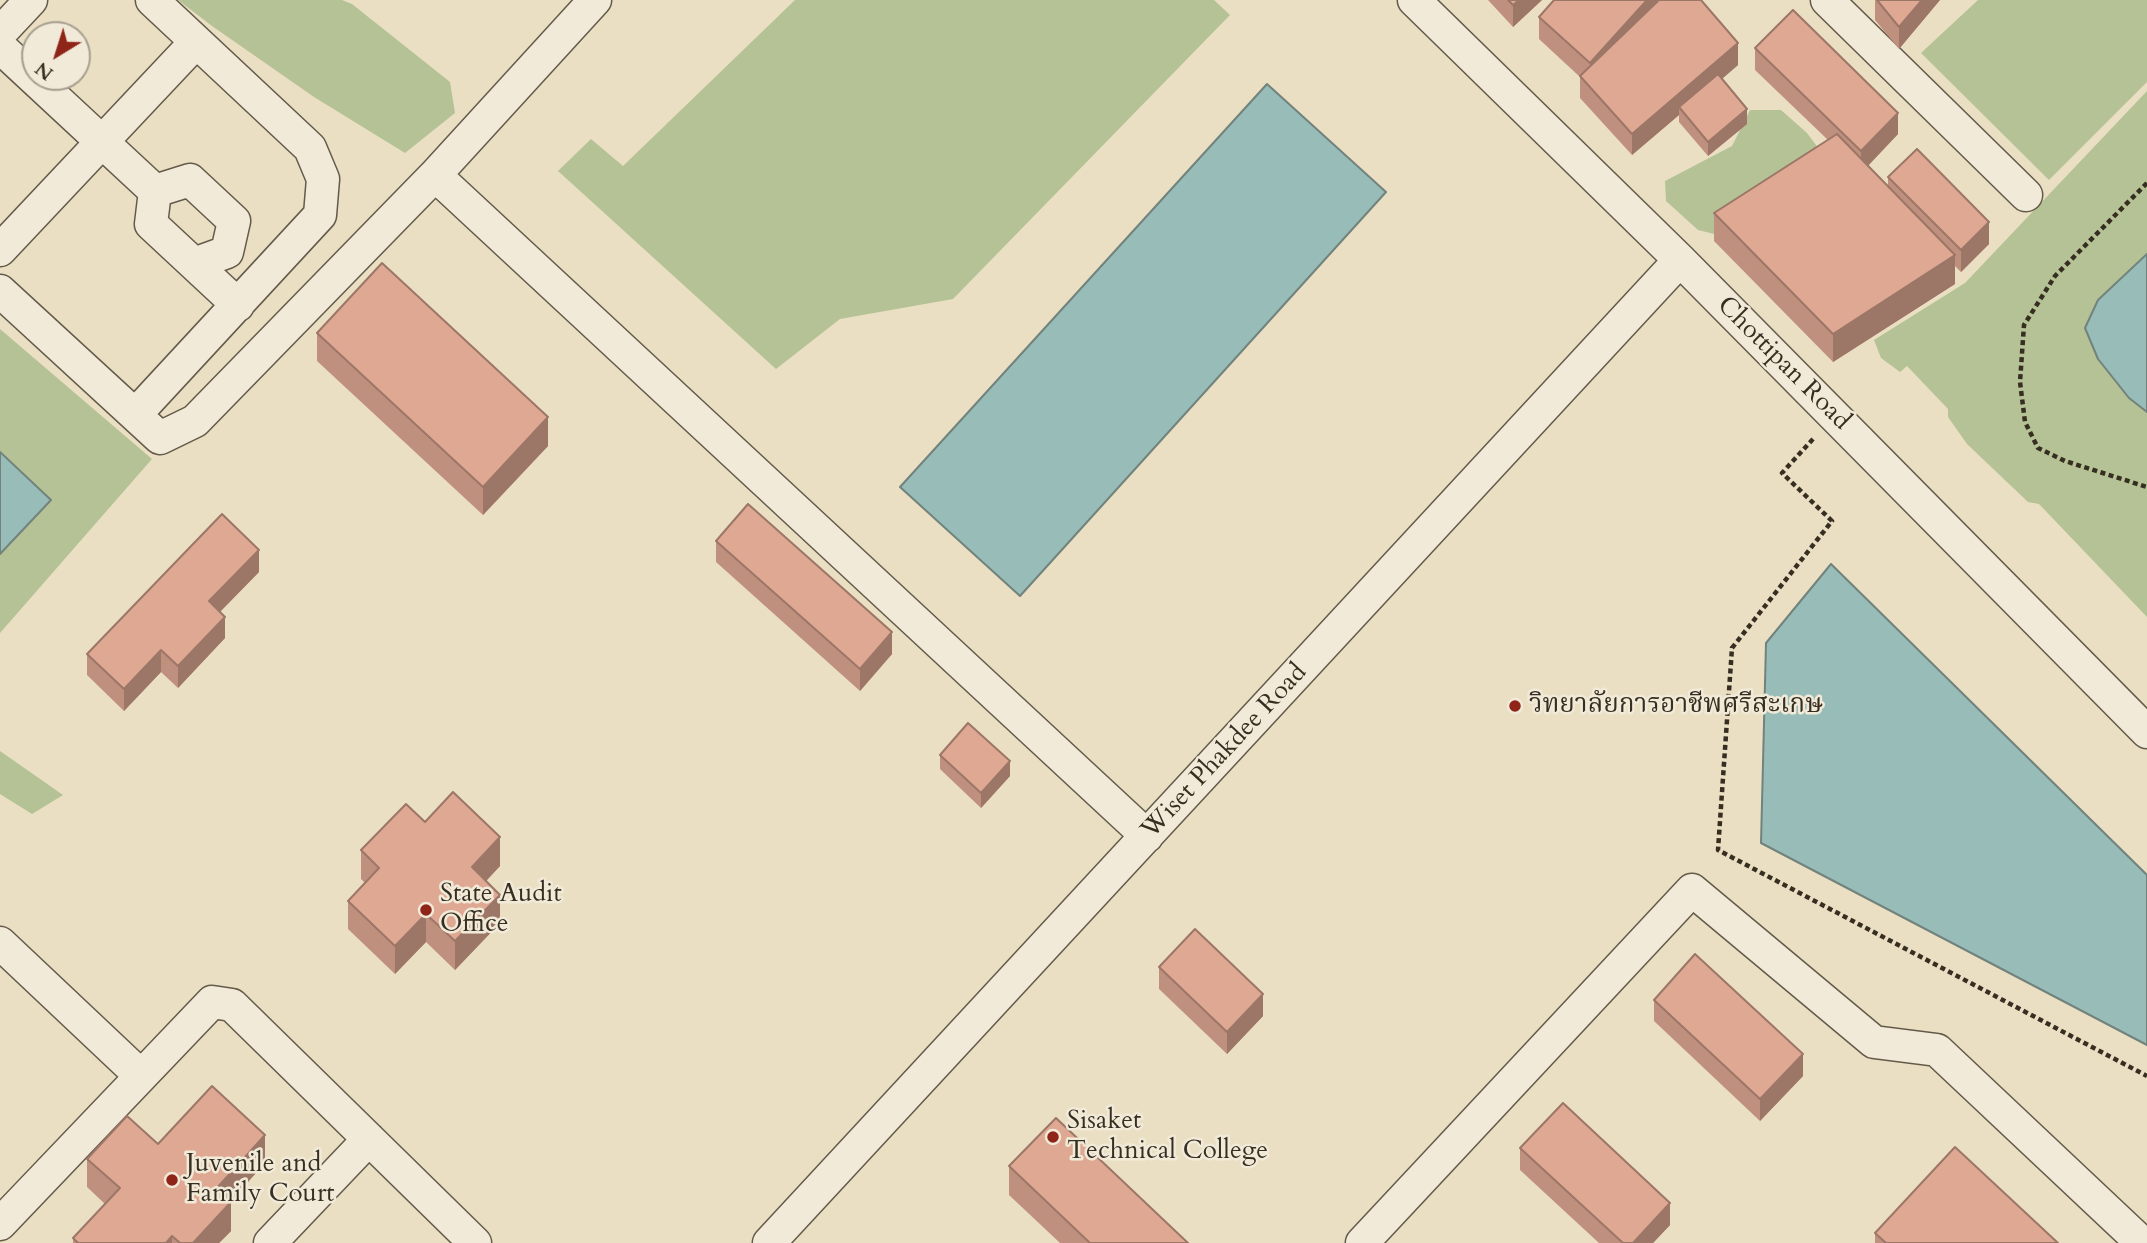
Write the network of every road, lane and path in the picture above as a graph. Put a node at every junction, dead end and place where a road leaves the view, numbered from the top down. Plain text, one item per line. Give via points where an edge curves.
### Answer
1 (31, 0) edge
2 (152, 0) edge
3 (595, 0) edge
4 (1414, 0) edge
5 (1826, 0) edge
6 (0, 33) edge
7 (196, 42) junction
8 (0, 47) edge
9 (102, 142) junction
10 (435, 175) junction
11 (2147, 183) edge
12 (155, 191) junction
13 (2026, 195) dead end
14 (0, 250) edge
15 (1680, 260) junction
16 (194, 264) junction
17 (0, 291) edge
18 (238, 304) junction
19 (135, 415) junction
20 (1835, 416) junction
21 (2147, 487) edge
22 (2147, 732) edge
23 (1147, 836) junction
24 (0, 943) edge
25 (141, 1076) junction
26 (2147, 1076) edge
27 (369, 1139) junction
28 (0, 1224) edge
29 (270, 1243) edge
30 (475, 1243) edge
31 (769, 1243) edge
32 (1362, 1243) edge
33 (2142, 1243) edge

1 - 6 street
2 - 7 street
3 - 10 street
4 - 15 street, Chottipan Road
5 - 13 street
7 - 9 street
7 - 18 street via 310,148 323,179 320,215
8 - 9 street
9 - 12 street
9 - 14 street
10 - 19 street via 195,421 160,438
10 - 23 street
11 - 21 path via 2055,276 2024,325 2020,382 2025,422 2038,448
12 - 16 street via 151,224
12 - 16 street via 190,180 234,221 227,252
15 - 20 street, Chottipan Road
15 - 23 street, Wiset Phakdee Road
16 - 18 street
17 - 19 street
18 - 19 street
20 - 22 street, Chottipan Road
20 - 26 path via 1782,472 1832,521 1732,649 1718,850
23 - 31 street, Wiset Phakdee Road
24 - 25 street
25 - 27 street via 212,1002 232,1005
25 - 28 street
27 - 29 street
27 - 30 street
32 - 33 street via 1692,890 1874,1042 1937,1050

